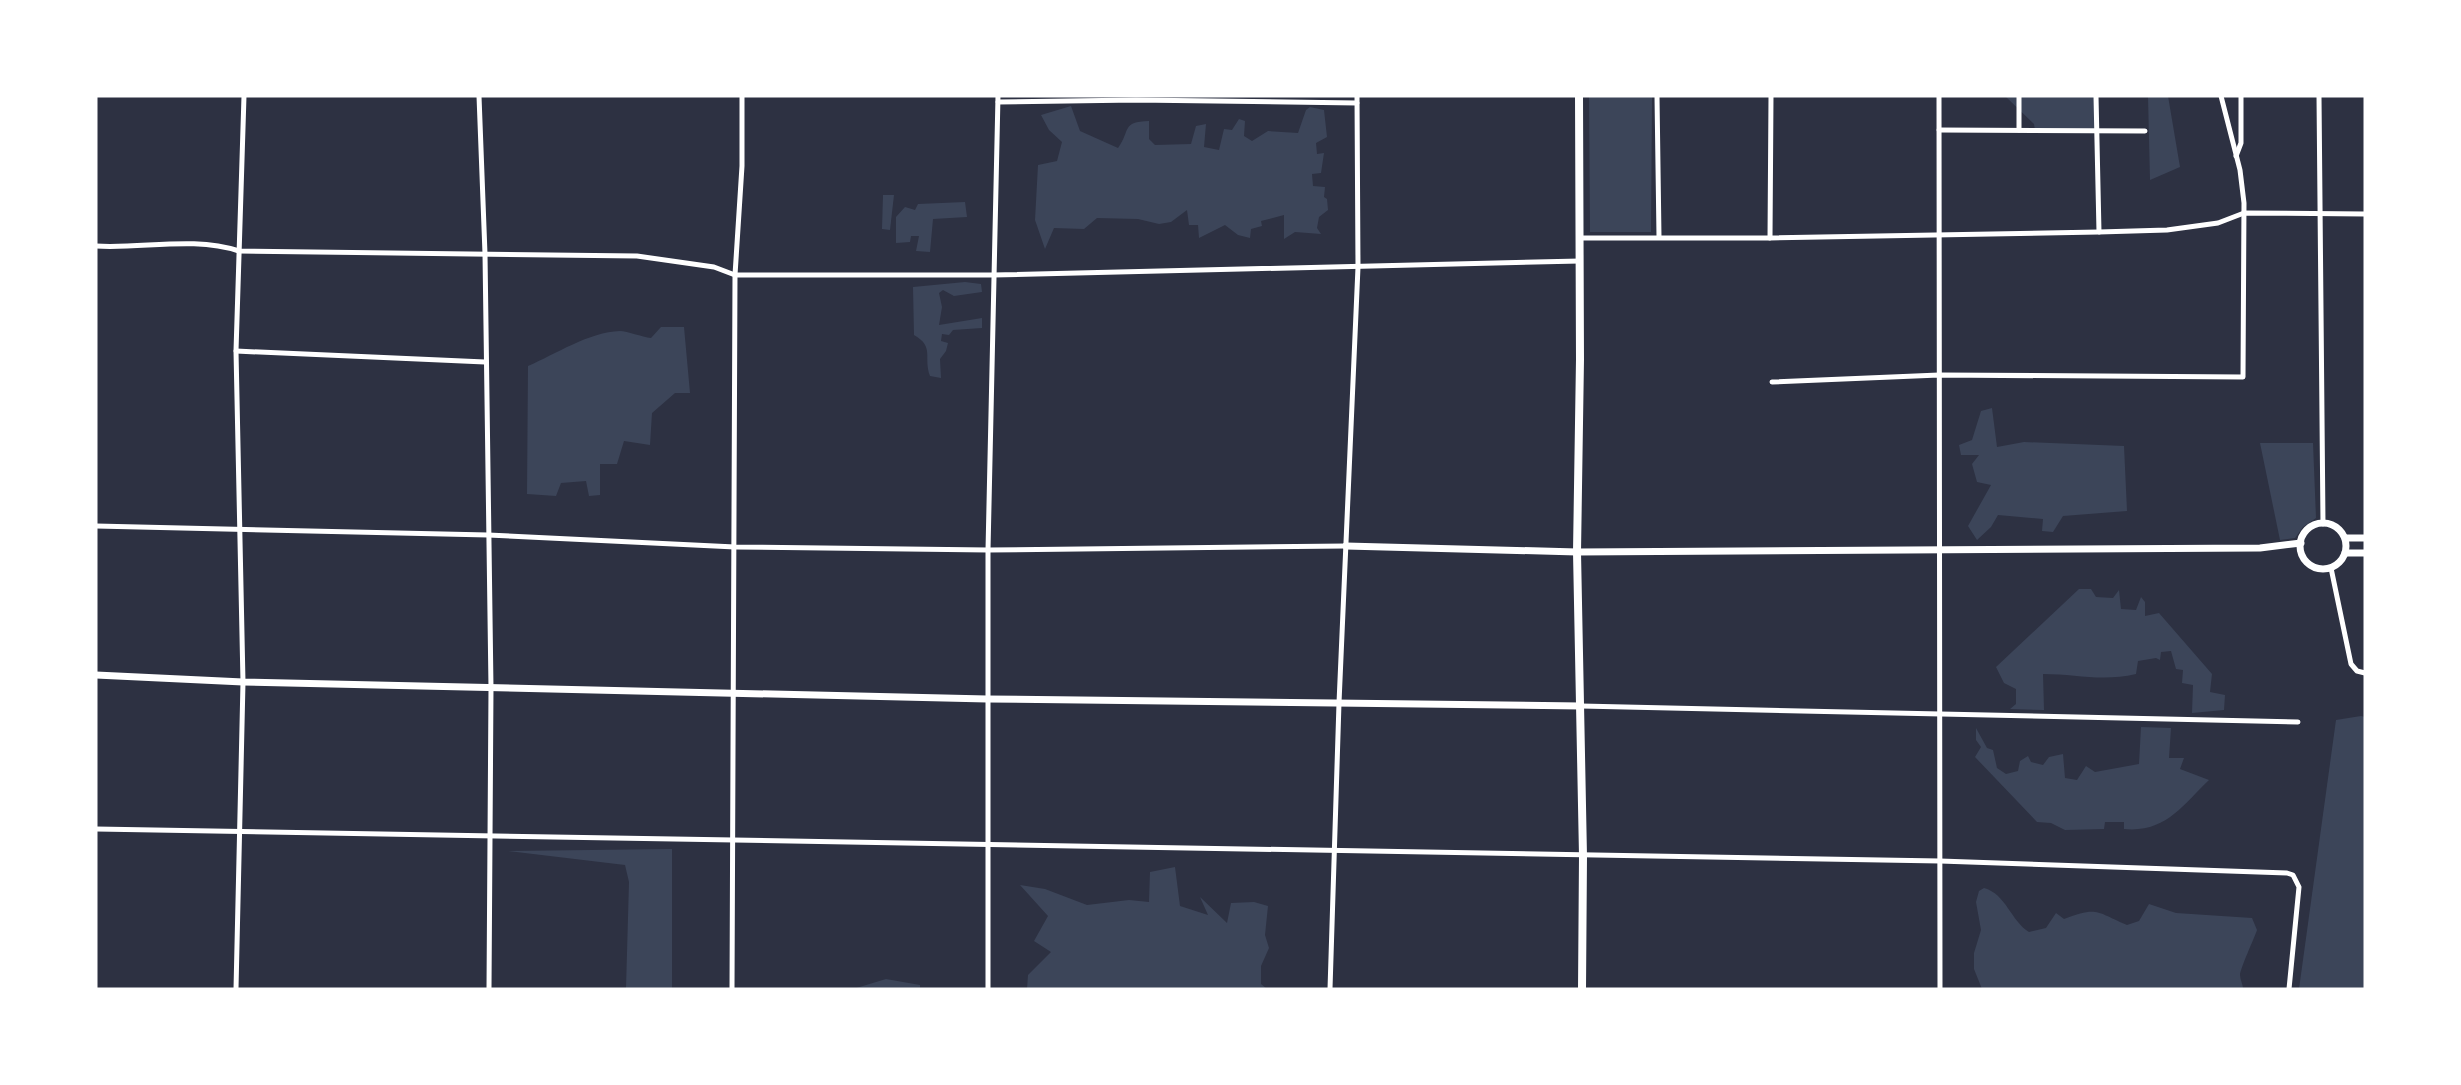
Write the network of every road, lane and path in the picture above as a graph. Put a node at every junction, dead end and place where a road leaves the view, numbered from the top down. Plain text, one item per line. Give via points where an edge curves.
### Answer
1 (244, 96) edge
2 (479, 96) edge
3 (742, 96) edge
4 (1579, 96) edge
5 (1657, 96) edge
6 (1771, 96) edge
7 (1939, 96) edge
8 (2019, 96) edge
9 (2096, 96) edge
10 (2222, 96) edge
11 (2241, 96) edge
12 (2319, 96) edge
13 (998, 99) edge
14 (1357, 99) edge
15 (1939, 130) junction
16 (2019, 130) junction
17 (2096, 130) junction
18 (2145, 131) dead end
19 (2236, 158) junction
20 (2244, 213) junction
21 (2320, 214) junction
22 (2365, 214) edge
23 (2099, 232) junction
24 (1937, 234) junction
25 (1659, 237) junction
26 (1579, 238) junction
27 (1770, 238) junction
28 (96, 246) edge
29 (239, 251) junction
30 (485, 254) junction
31 (1580, 261) junction
32 (1358, 267) junction
33 (735, 275) junction
34 (993, 275) junction
35 (237, 351) junction
36 (485, 362) junction
37 (1939, 375) junction
38 (1772, 382) dead end
39 (2323, 524) junction
40 (96, 526) edge
41 (239, 528) junction
42 (488, 535) junction
43 (2345, 538) junction
44 (2365, 538) edge
45 (2301, 543) junction
46 (1346, 546) junction
47 (735, 547) junction
48 (988, 550) junction
49 (1940, 550) junction
50 (1577, 552) junction
51 (2345, 553) junction
52 (2365, 553) edge
53 (2331, 568) junction
54 (2365, 674) edge
55 (96, 675) edge
56 (243, 682) junction
57 (492, 688) junction
58 (732, 692) junction
59 (987, 699) junction
60 (1339, 703) junction
61 (1581, 706) junction
62 (1941, 713) junction
63 (2298, 722) dead end
64 (96, 829) edge
65 (240, 831) junction
66 (491, 834) junction
67 (732, 840) junction
68 (987, 846) junction
69 (1335, 850) junction
70 (1583, 856) junction
71 (1940, 861) junction
72 (236, 989) edge
73 (489, 989) edge
74 (732, 989) edge
75 (988, 989) edge
76 (1330, 989) edge
77 (1582, 989) edge
78 (1940, 989) edge
79 (2289, 989) edge

1 - 29 street
2 - 30 street
3 - 33 street
4 - 26 main road
5 - 25 street
6 - 27 street
7 - 15 street
8 - 16 street
9 - 17 street
10 - 19 street
11 - 19 street via 2241,143
12 - 21 street
13 - 14 street
13 - 34 street
14 - 32 street
15 - 16 street
15 - 24 street
16 - 17 street
17 - 18 street
17 - 23 street
19 - 20 street
20 - 21 street
20 - 23 street via 2218,223 2177,229
20 - 37 street via 2243,377
21 - 22 street
21 - 39 street
23 - 24 street
24 - 27 street
24 - 37 street
25 - 26 street
25 - 27 street
26 - 31 main road
28 - 29 street via 206,244
29 - 30 street
29 - 35 street
30 - 33 street via 637,256 714,267
30 - 36 street
31 - 32 street
31 - 50 main road
32 - 34 street
32 - 46 street
33 - 34 street
33 - 47 street
34 - 48 street
35 - 36 street
35 - 41 street
36 - 42 street
37 - 38 street
37 - 49 street
39 - 43 street via 2336,527
39 - 45 street via 2308,530
40 - 41 street
41 - 42 street
41 - 56 street
42 - 47 street
42 - 57 street
43 - 44 street
43 - 51 street
45 - 49 street via 2260,548
45 - 53 street via 2309,564
46 - 48 street
46 - 50 street
46 - 60 street
47 - 48 street
47 - 58 street
48 - 59 street
49 - 50 street
49 - 62 street
50 - 61 main road
51 - 52 street
51 - 53 street
53 - 54 street via 2350,664
55 - 56 street
56 - 57 street
56 - 65 street
57 - 58 street
57 - 66 street
58 - 59 street
58 - 67 street
59 - 60 street
59 - 68 street
60 - 61 street
60 - 69 street
61 - 62 street
61 - 70 main road
62 - 63 street
62 - 71 street
64 - 65 street
65 - 66 street
65 - 72 street
66 - 67 street
66 - 73 street
67 - 68 street
67 - 74 street
68 - 69 street
68 - 75 street
69 - 70 street
69 - 76 street
70 - 71 street
70 - 77 main road
71 - 78 street
71 - 79 street via 2287,873 2299,887

